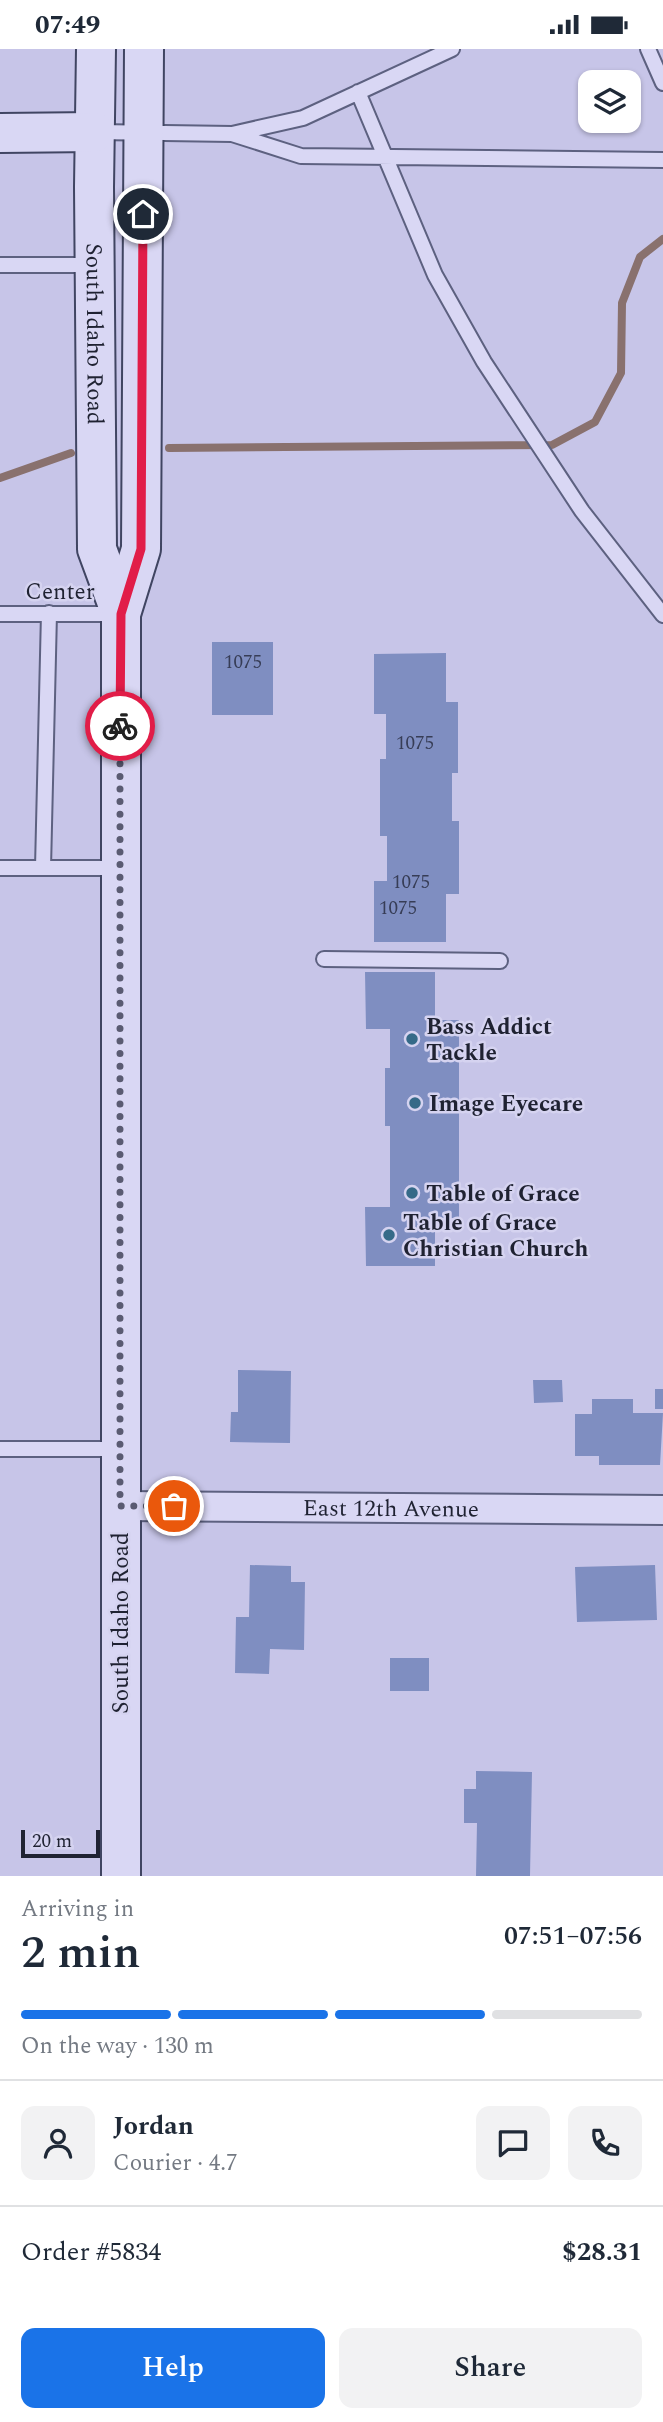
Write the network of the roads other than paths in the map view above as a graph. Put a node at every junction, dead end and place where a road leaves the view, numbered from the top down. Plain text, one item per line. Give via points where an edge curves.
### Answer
1 (96, 49) edge
2 (144, 49) edge
3 (452, 49) edge
4 (649, 49) edge
5 (663, 83) edge
6 (358, 92) junction
7 (95, 132) junction
8 (0, 133) edge
9 (145, 133) junction
10 (232, 134) junction
11 (383, 156) junction
12 (663, 160) edge
13 (0, 265) edge
14 (95, 265) junction
15 (49, 613) junction
16 (0, 614) edge
17 (121, 614) junction
18 (663, 615) edge
19 (0, 868) edge
20 (43, 868) junction
21 (120, 868) junction
22 (324, 959) dead end
23 (500, 961) dead end
24 (0, 1448) edge
25 (120, 1448) junction
26 (120, 1506) junction
27 (663, 1510) edge
28 (121, 1876) edge

1 - 7 main road, South Idaho Road
2 - 9 main road, South Idaho Road
3 - 6 lane
4 - 5 lane
6 - 10 lane via 303,118
6 - 11 lane
7 - 8 main road
7 - 9 lane
7 - 14 main road, South Idaho Road
9 - 10 lane
9 - 17 main road, South Idaho Road via 141,549
10 - 11 lane via 301,156
11 - 12 lane
11 - 18 lane via 435,275 508,398 556,473
13 - 14 lane
14 - 17 main road, South Idaho Road via 97,549
15 - 16 lane, Center
15 - 17 lane, Center
15 - 20 lane
17 - 21 main road, South Idaho Road
19 - 20 lane
20 - 21 lane
21 - 25 main road, South Idaho Road
22 - 23 lane
24 - 25 lane
25 - 26 main road, South Idaho Road
26 - 27 street, East 12th Avenue
26 - 28 main road, South Idaho Road

